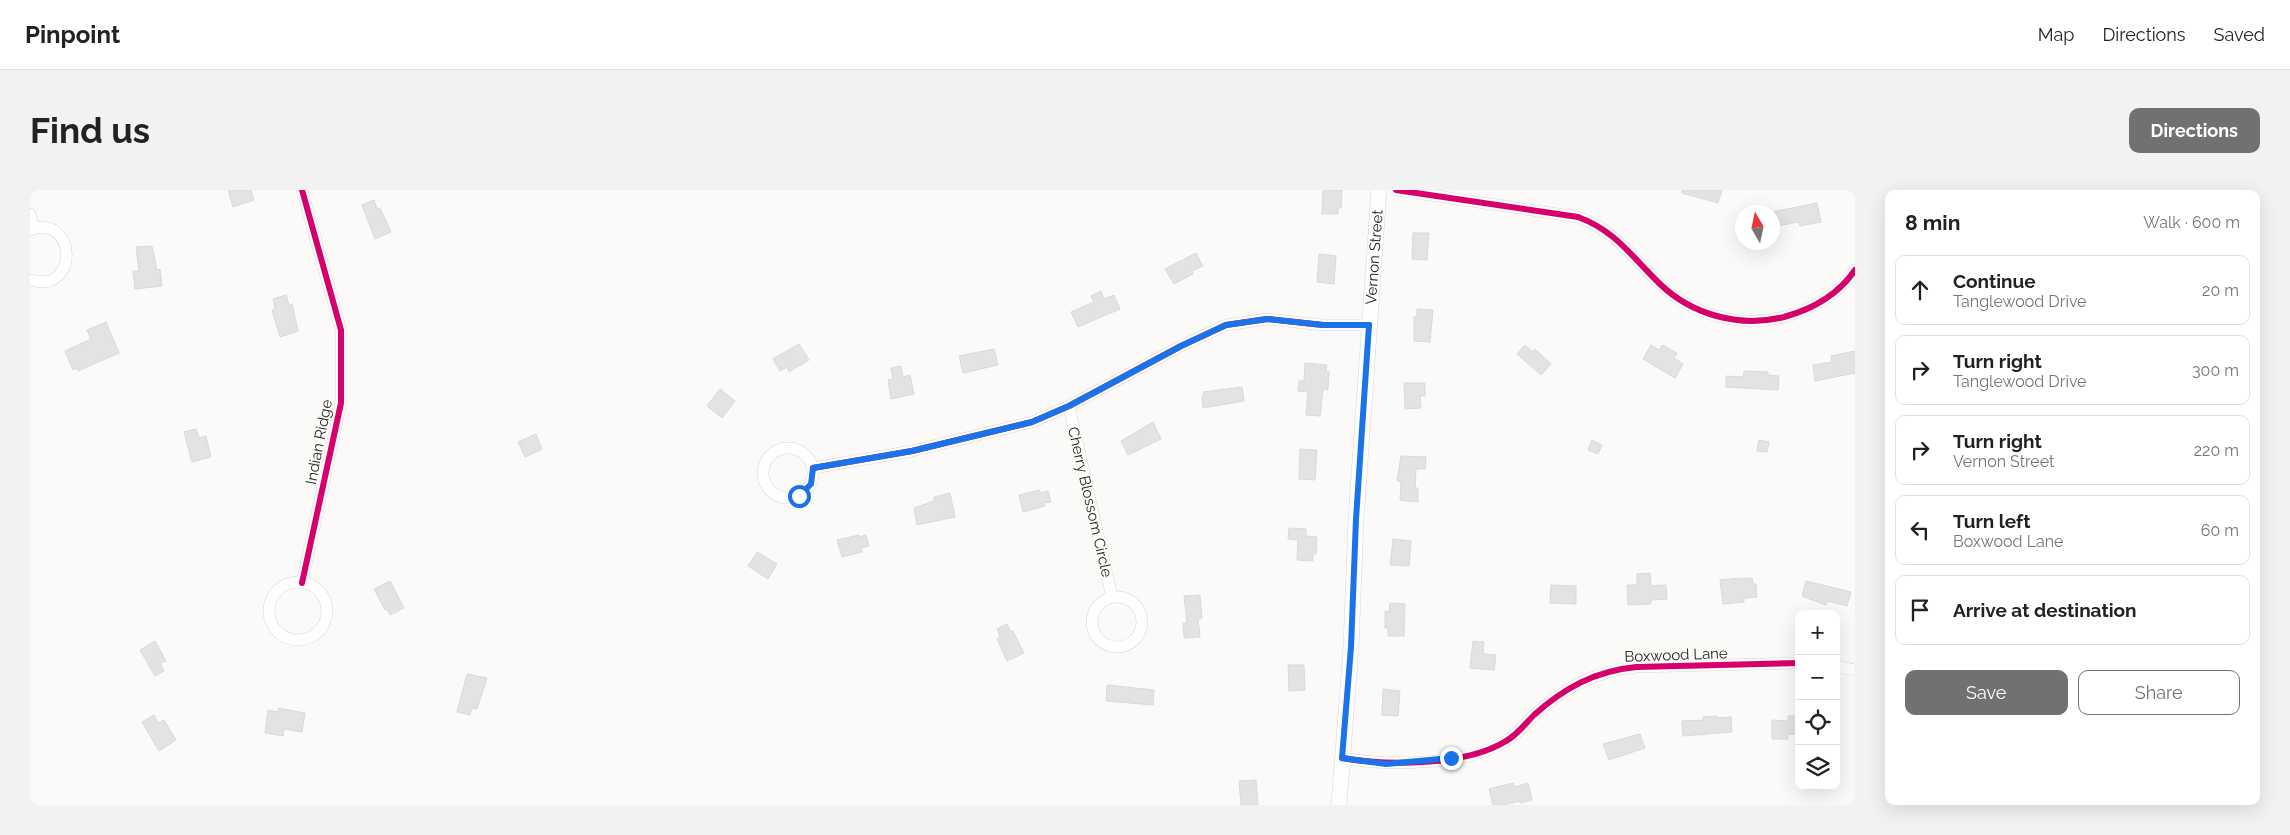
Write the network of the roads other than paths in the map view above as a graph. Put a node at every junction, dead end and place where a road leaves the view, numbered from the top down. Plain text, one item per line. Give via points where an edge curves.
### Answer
1 (302, 190) edge
2 (1379, 190) edge
3 (1396, 190) edge
4 (30, 214) edge
5 (32, 229) edge
6 (1855, 270) edge
7 (30, 280) edge
8 (1369, 325) junction
9 (1069, 406) junction
10 (813, 468) junction
11 (302, 583) junction
12 (1112, 597) junction
13 (1795, 663) edge
14 (1840, 667) edge
15 (1855, 670) edge
16 (1342, 758) junction
17 (1339, 805) edge

1 - 11 street, Indian Ridge via 341,330 341,403
2 - 8 main road, Vernon Street
3 - 6 street via 1572,216 1596,224 1673,295 1702,311 1727,319 1767,320 1795,314 1830,296
4 - 5 street
5 - 7 street via 49,229 60,236 67,246 68,258 63,270 54,278 42,282
8 - 9 street via 1323,325 1267,319 1226,325
8 - 16 main road, Vernon Street
9 - 10 street via 1014,427 912,451
9 - 12 street, Cherry Blossom Circle
10 - 10 street via 811,484 794,498 773,494 763,480 765,461 778,449 791,448 803,452
11 - 11 street via 278,590 270,605 269,614 276,629 290,639 308,638 323,627 326,618 325,599 312,586
12 - 12 street, Cherry Blossom Circle via 1119,596 1138,606 1143,620 1136,639 1124,647 1106,645 1092,628 1092,616 1097,606
13 - 16 street, Boxwood Lane via 1610,670 1587,678 1562,693 1507,741 1494,748 1465,756 1398,764
14 - 15 street
16 - 17 main road, Vernon Street

